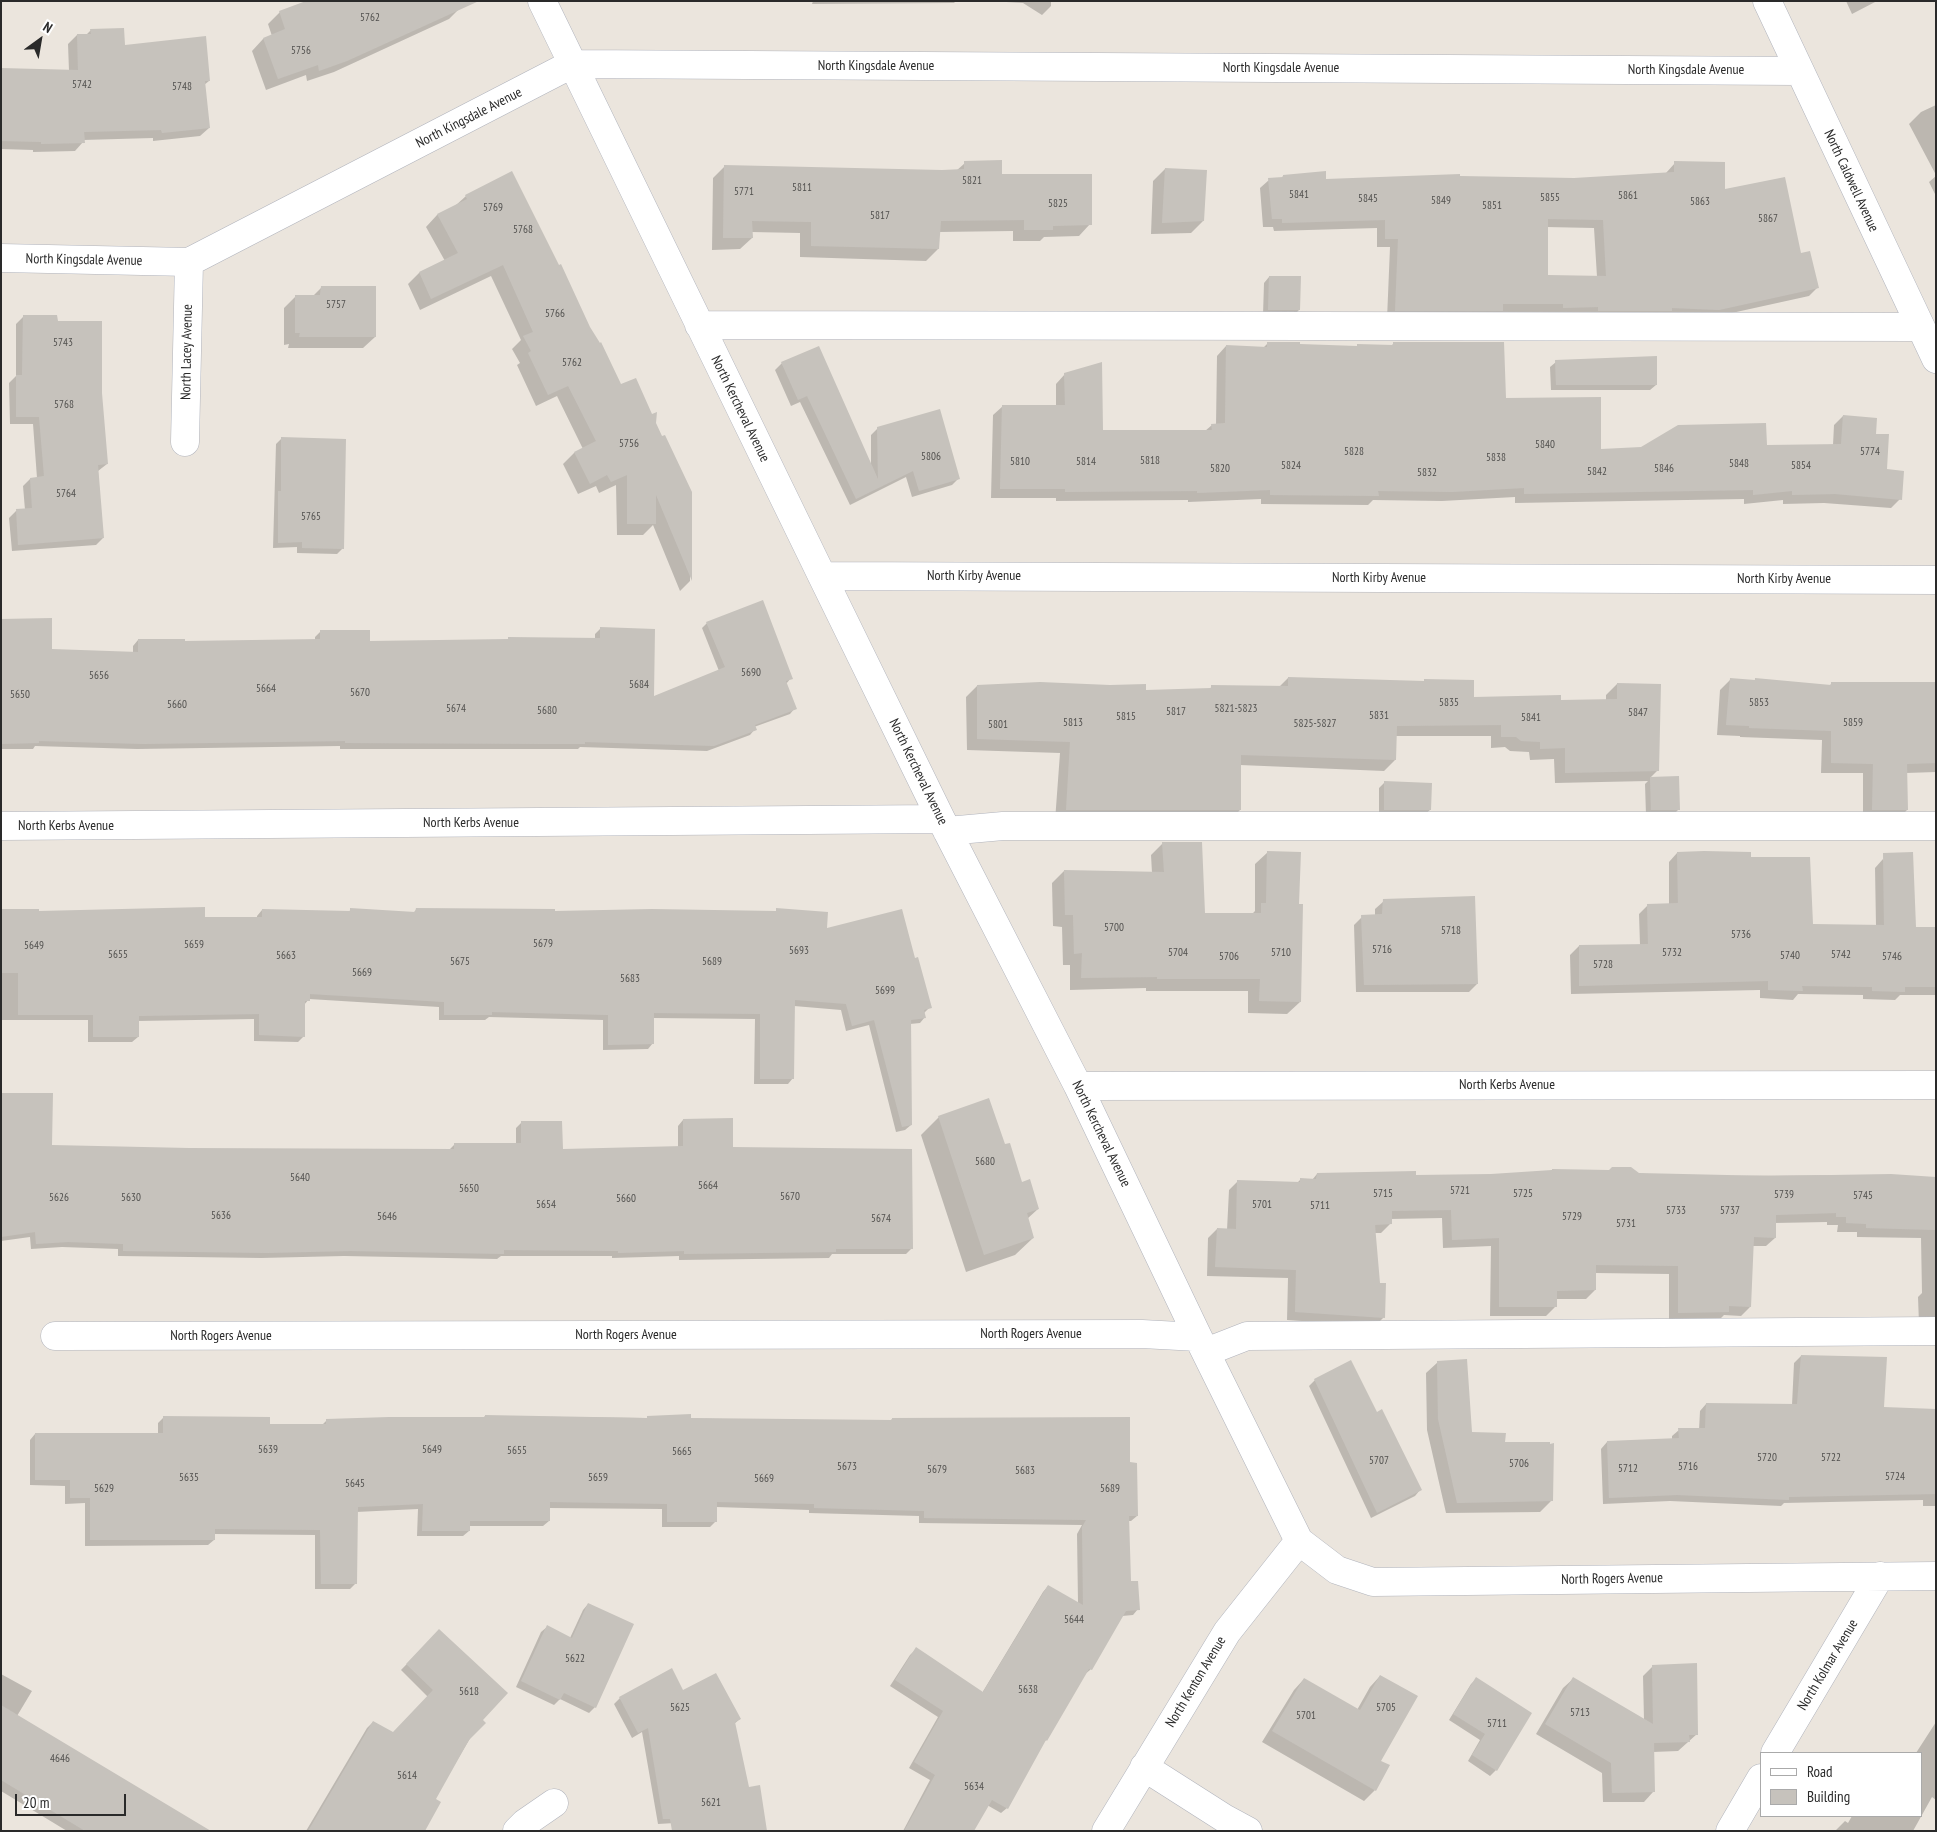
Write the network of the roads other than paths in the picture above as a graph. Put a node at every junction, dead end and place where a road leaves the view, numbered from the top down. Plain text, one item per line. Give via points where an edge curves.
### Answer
1 (542, 1) edge
2 (1767, 1) edge
3 (572, 64) junction
4 (1799, 71) junction
5 (1, 258) edge
6 (189, 262) junction
7 (700, 325) junction
8 (1920, 327) junction
9 (1936, 359) edge
10 (185, 442) dead end
11 (822, 576) junction
12 (1936, 580) edge
13 (944, 825) junction
14 (1, 826) edge
15 (1936, 826) edge
16 (1936, 1085) edge
17 (1078, 1086) junction
18 (1936, 1331) edge
19 (54, 1336) dead end
20 (1202, 1344) junction
21 (1299, 1541) junction
22 (1880, 1576) junction
23 (1936, 1576) edge
24 (1776, 1752) edge
25 (1144, 1768) junction
26 (1760, 1780) edge
27 (554, 1803) dead end
28 (517, 1831) edge
29 (1106, 1831) edge
30 (1248, 1831) edge
31 (1730, 1831) edge

1 - 3 street, North Kercheval Avenue
2 - 4 street, North Caldwell Avenue
3 - 4 street, North Kingsdale Avenue
3 - 6 street, North Kingsdale Avenue
3 - 7 street, North Kercheval Avenue
4 - 8 street, North Caldwell Avenue
5 - 6 street, North Kingsdale Avenue
6 - 10 street, North Lacey Avenue
7 - 8 street
7 - 11 street, North Kercheval Avenue
8 - 9 street, North Caldwell Avenue
11 - 12 street, North Kirby Avenue
11 - 13 street, North Kercheval Avenue
13 - 14 street, North Kerbs Avenue
13 - 15 street, North Kerbs Avenue
13 - 17 street, North Kercheval Avenue
16 - 17 street, North Kerbs Avenue
17 - 20 street, North Kercheval Avenue
18 - 20 street via 1247,1336
19 - 20 street, North Rogers Avenue via 1142,1334
20 - 21 street, North Kercheval Avenue
21 - 22 street, North Rogers Avenue via 1337,1570 1373,1582
21 - 25 street, North Kenton Avenue via 1226,1632
22 - 23 street, North Rogers Avenue
22 - 24 street, North Kolmar Avenue
25 - 29 street, North Kenton Avenue
25 - 30 street
26 - 31 street
27 - 28 street

